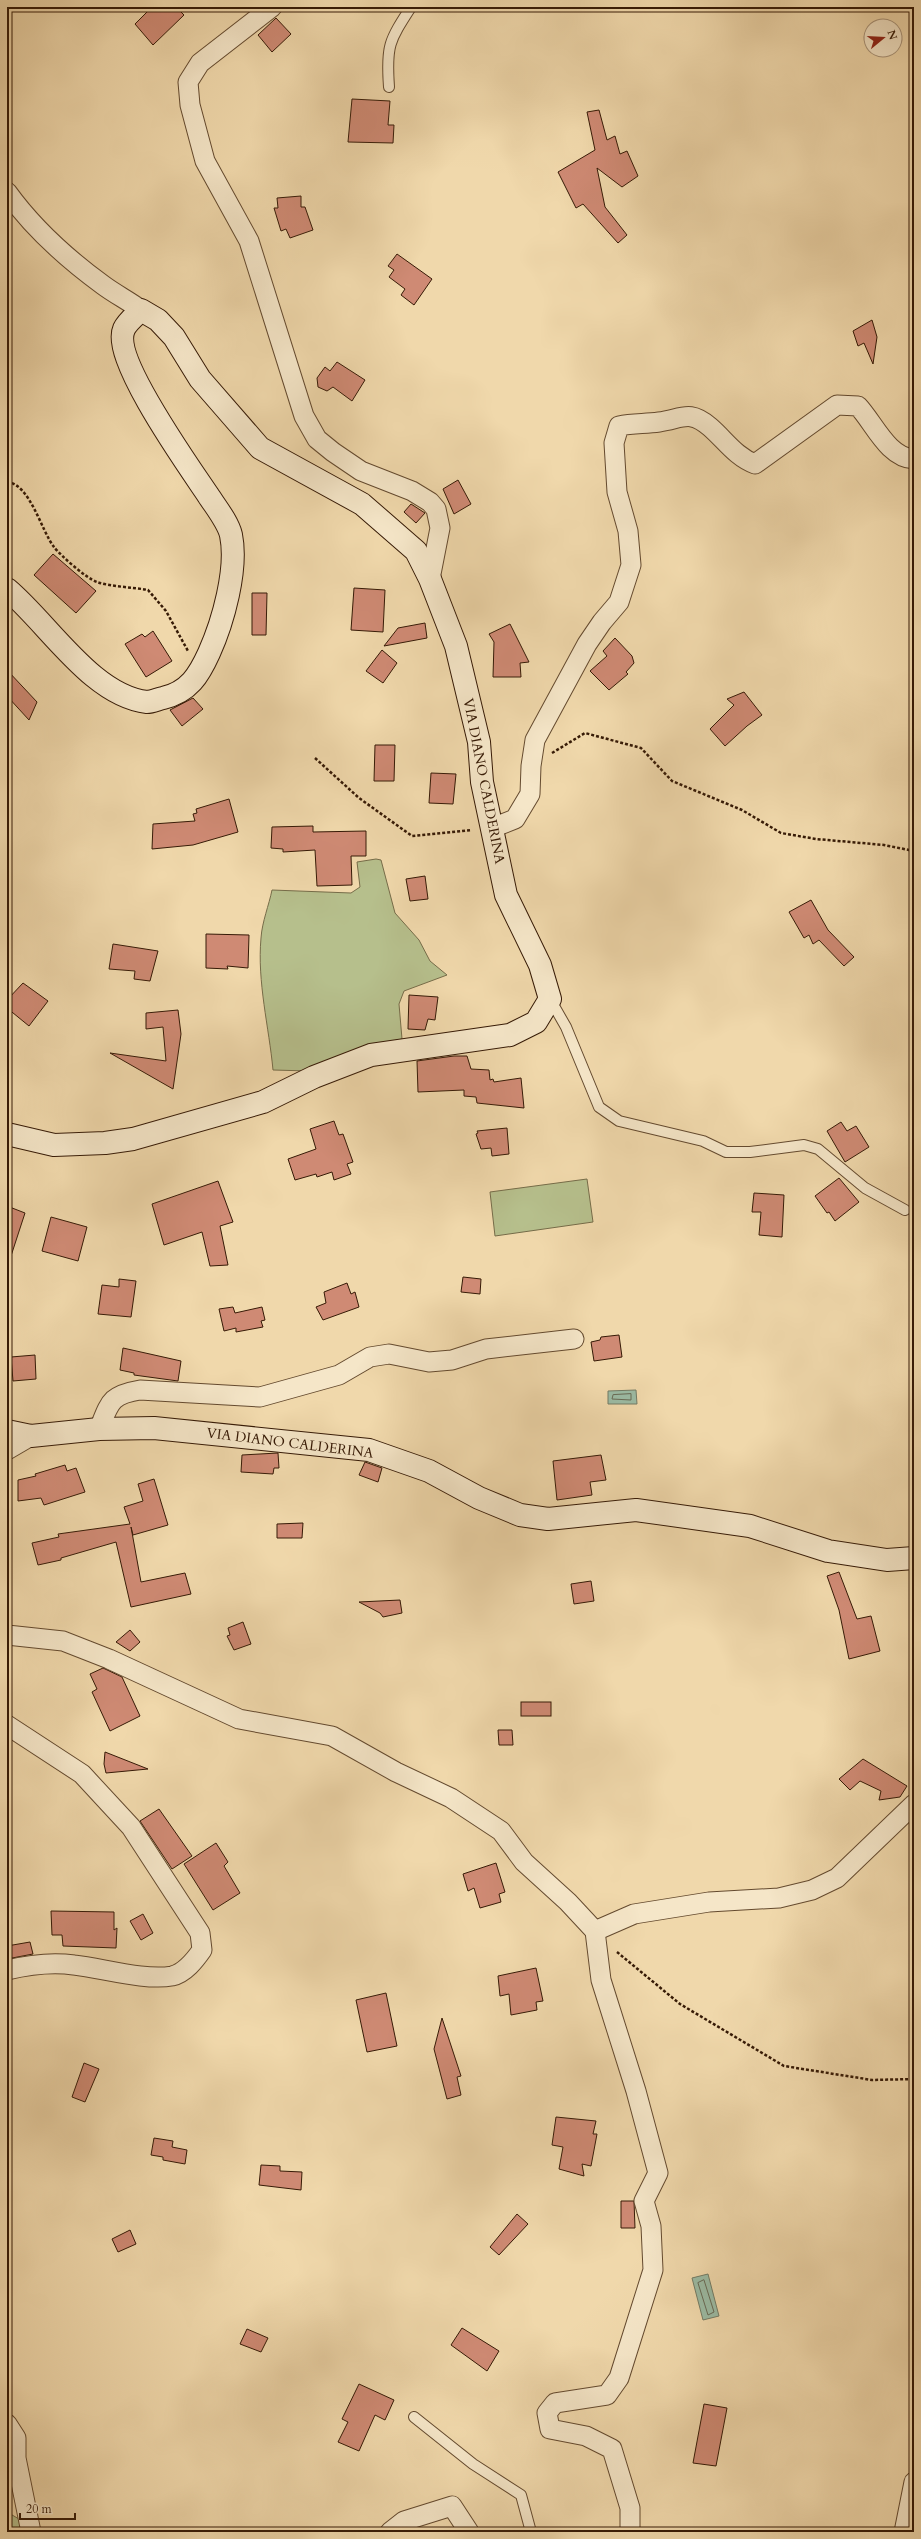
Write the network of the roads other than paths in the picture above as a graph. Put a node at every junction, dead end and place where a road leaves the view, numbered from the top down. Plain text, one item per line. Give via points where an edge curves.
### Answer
1 (272, 7) edge
2 (411, 7) edge
3 (389, 87) dead end
4 (7, 192) edge
5 (141, 310) junction
6 (914, 459) edge
7 (430, 579) junction
8 (7, 590) edge
9 (492, 828) junction
10 (550, 999) junction
11 (7, 1134) edge
12 (905, 1210) dead end
13 (574, 1339) dead end
14 (99, 1429) junction
15 (7, 1431) edge
16 (31, 1436) junction
17 (7, 1450) edge
18 (914, 1558) edge
19 (7, 1635) edge
20 (7, 1725) edge
21 (914, 1804) edge
22 (595, 1931) junction
23 (7, 1970) edge
24 (414, 2417) dead end
25 (7, 2424) edge
26 (914, 2482) edge
27 (31, 2532) edge
28 (390, 2532) edge
29 (469, 2532) edge
30 (531, 2532) edge
31 (630, 2532) edge
32 (904, 2532) edge

1 - 7 street via 200,63 188,82 190,105 205,161 249,241 304,416 317,439 361,471 412,491 436,509 440,528
2 - 3 lane via 391,39 387,58
4 - 5 street via 26,218 46,238 103,285
5 - 7 main road, VIA DIANO CALDERINA via 158,320 174,337 200,379 260,448 362,504 416,550
5 - 8 main road via 124,329 122,340 128,360 147,401 231,534 231,573 217,635 199,675 176,695 148,702 118,693 82,666 26,605
6 - 9 street via 896,454 858,406 837,405 755,464 743,460 710,427 696,417 680,416 659,422 634,422 619,426 614,443 617,492 628,531 631,565 619,602 587,644 535,740 530,794 515,819
7 - 9 main road, VIA DIANO CALDERINA via 456,646 479,742 482,782
9 - 10 main road, VIA DIANO CALDERINA via 506,895 540,964
10 - 11 main road via 536,1022 510,1035 371,1055 314,1077 263,1102 133,1138 105,1143 54,1145
10 - 12 lane via 566,1027 599,1107 619,1121 703,1142 726,1152 750,1152 804,1145 818,1149 864,1188
13 - 14 street via 486,1349 444,1361 429,1362 389,1354 370,1357 339,1375 260,1397 140,1390 121,1393 109,1404
14 - 16 main road, VIA DIANO CALDERINA
14 - 18 main road, VIA DIANO CALDERINA via 154,1428 369,1450 429,1471 479,1498 520,1515 548,1519 636,1510 750,1526 828,1551 887,1560
15 - 16 main road, VIA DIANO CALDERINA
16 - 17 street
19 - 22 street via 63,1641 109,1659 239,1719 332,1736 396,1772 452,1798 501,1831 524,1862
20 - 23 street via 82,1774 131,1827 200,1933 202,1950 190,1966 173,1976 132,1975 73,1964 26,1966
21 - 22 street via 836,1878 812,1890 779,1898 710,1902 634,1914
22 - 31 street via 601,1980 636,2091 658,2173 644,2201 651,2226 653,2270 619,2378 607,2395 555,2403 547,2413 550,2429 586,2436 612,2449 630,2508
24 - 30 lane via 472,2464 521,2495
25 - 27 street via 16,2438 16,2458
26 - 32 street
28 - 29 street via 404,2521 452,2506

